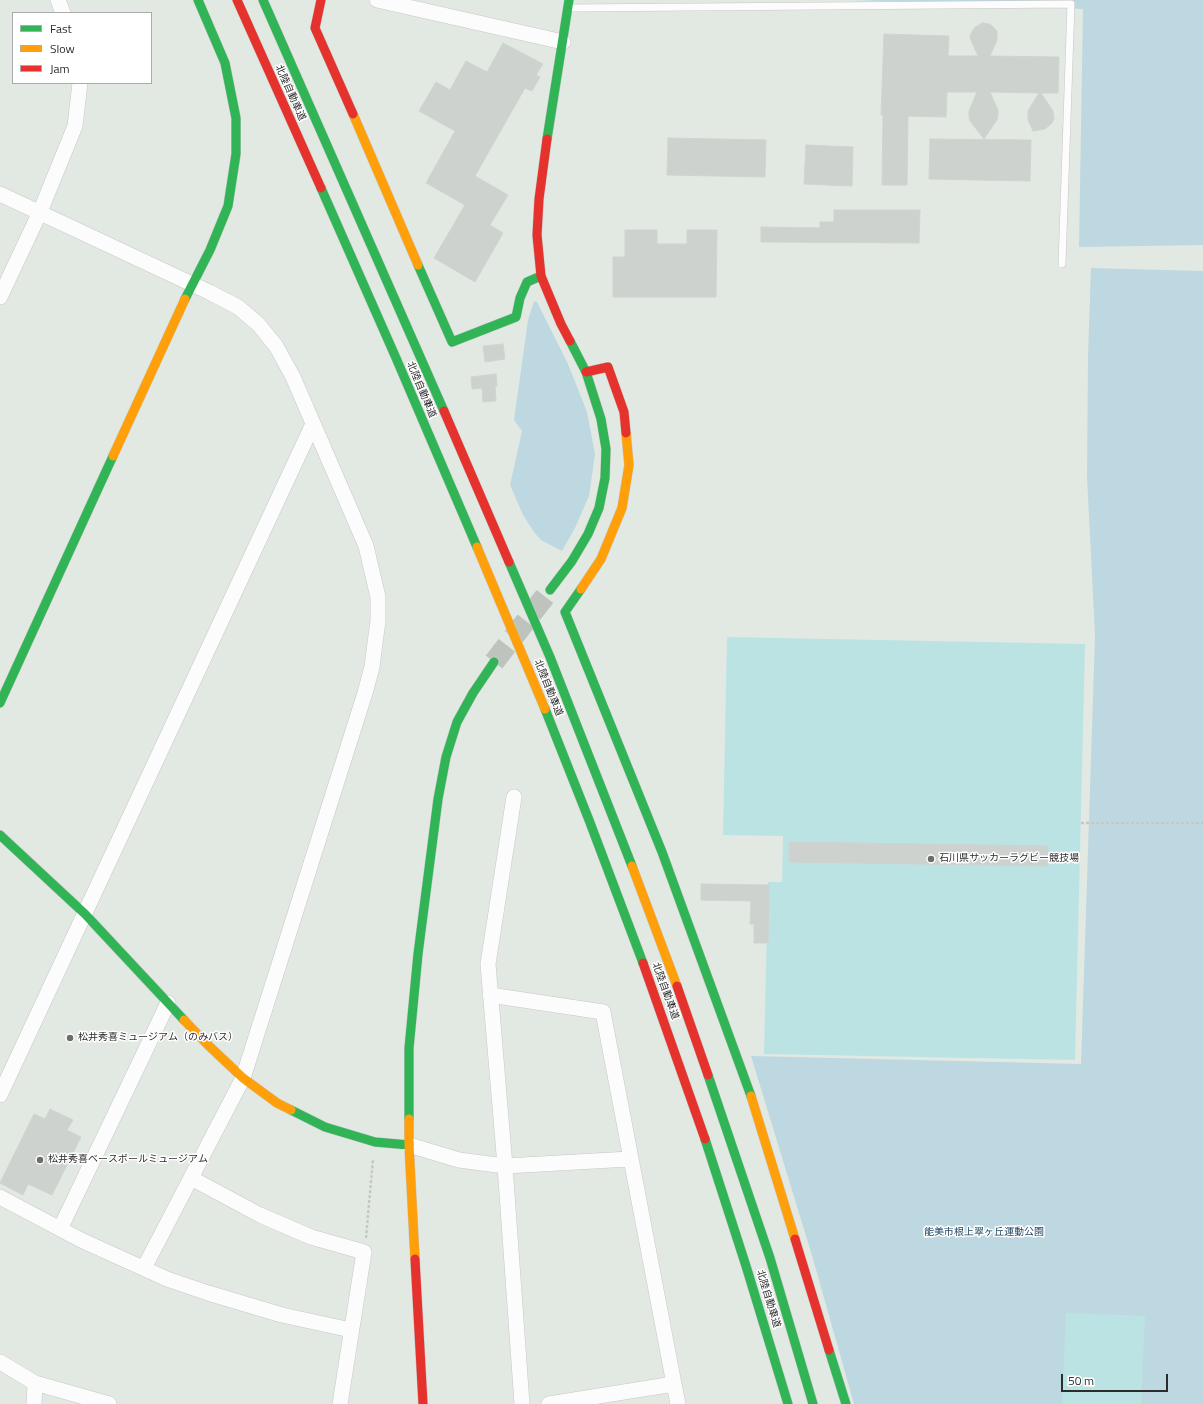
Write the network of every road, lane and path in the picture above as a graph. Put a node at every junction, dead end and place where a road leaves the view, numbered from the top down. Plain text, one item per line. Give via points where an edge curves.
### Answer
1 (58, 0) edge
2 (198, 0) edge
3 (237, 0) edge
4 (263, 0) edge
5 (320, 0) edge
6 (378, 0) edge
7 (569, 4) edge
8 (63, 12) edge
9 (563, 42) junction
10 (80, 84) edge
11 (0, 194) edge
12 (40, 212) junction
13 (1062, 264) dead end
14 (541, 276) junction
15 (192, 284) junction
16 (0, 297) edge
17 (586, 372) junction
18 (313, 424) junction
19 (550, 590) tunnel mouth
20 (494, 662) tunnel mouth
21 (0, 704) edge
22 (514, 797) dead end
23 (1081, 823) dead end
24 (1203, 823) edge
25 (0, 835) edge
26 (85, 914) junction
27 (490, 995) junction
28 (168, 1003) junction
29 (243, 1078) junction
30 (0, 1095) edge
31 (375, 1142) junction
32 (409, 1145) junction
33 (630, 1159) junction
34 (505, 1166) junction
35 (191, 1178) junction
36 (0, 1197) edge
37 (60, 1229) junction
38 (364, 1252) junction
39 (144, 1268) junction
40 (351, 1330) junction
41 (0, 1362) edge
42 (35, 1383) junction
43 (674, 1384) junction
44 (34, 1404) edge
45 (109, 1404) edge
46 (340, 1404) edge
47 (423, 1404) edge
48 (522, 1404) edge
49 (549, 1404) edge
50 (678, 1404) edge
51 (788, 1404) edge
52 (814, 1404) edge
53 (846, 1404) edge

1 - 8 street
2 - 15 main road via 225,63 236,118 236,154 228,206 210,250
3 - 51 main road, 北陸自動車道 via 399,365 528,668 589,820 700,1123
4 - 52 main road, 北陸自動車道 via 422,357 550,657 609,807 671,968 722,1115 770,1258
5 - 14 main road via 315,28 452,342 516,318 520,298 527,282
6 - 9 street
7 - 9 main road
7 - 13 lane via 1071,4
9 - 14 main road via 539,199 537,235
10 - 12 street via 75,126
11 - 12 street
12 - 15 street
12 - 16 street
14 - 17 main road via 561,324
15 - 18 street via 238,307 258,324 276,346 293,377
15 - 21 main road
17 - 19 main road via 601,419 606,449 605,478 599,508 588,534
17 - 53 main road via 608,366 624,412 629,465 622,508 600,559 565,612 662,852 749,1090
18 - 26 street
18 - 29 street via 366,546 378,597 378,621 372,667
20 - 32 main road via 472,693 457,722 446,757 438,799 409,1048
22 - 27 street via 488,964
23 - 24 path
25 - 26 main road
26 - 28 main road
26 - 30 street
27 - 33 street via 603,1012
27 - 34 street
28 - 29 main road
28 - 37 street
29 - 31 main road via 277,1103 325,1127
29 - 35 street
31 - 32 main road
31 - 38 path
32 - 34 street via 459,1160
32 - 47 main road
33 - 34 street
33 - 43 street
34 - 48 street
35 - 38 street via 260,1215 311,1237
35 - 39 street
36 - 37 street
37 - 39 street
38 - 40 street
39 - 40 street via 167,1279 274,1313
40 - 46 street
41 - 42 street
42 - 44 street
42 - 45 street
43 - 49 street
43 - 50 street

